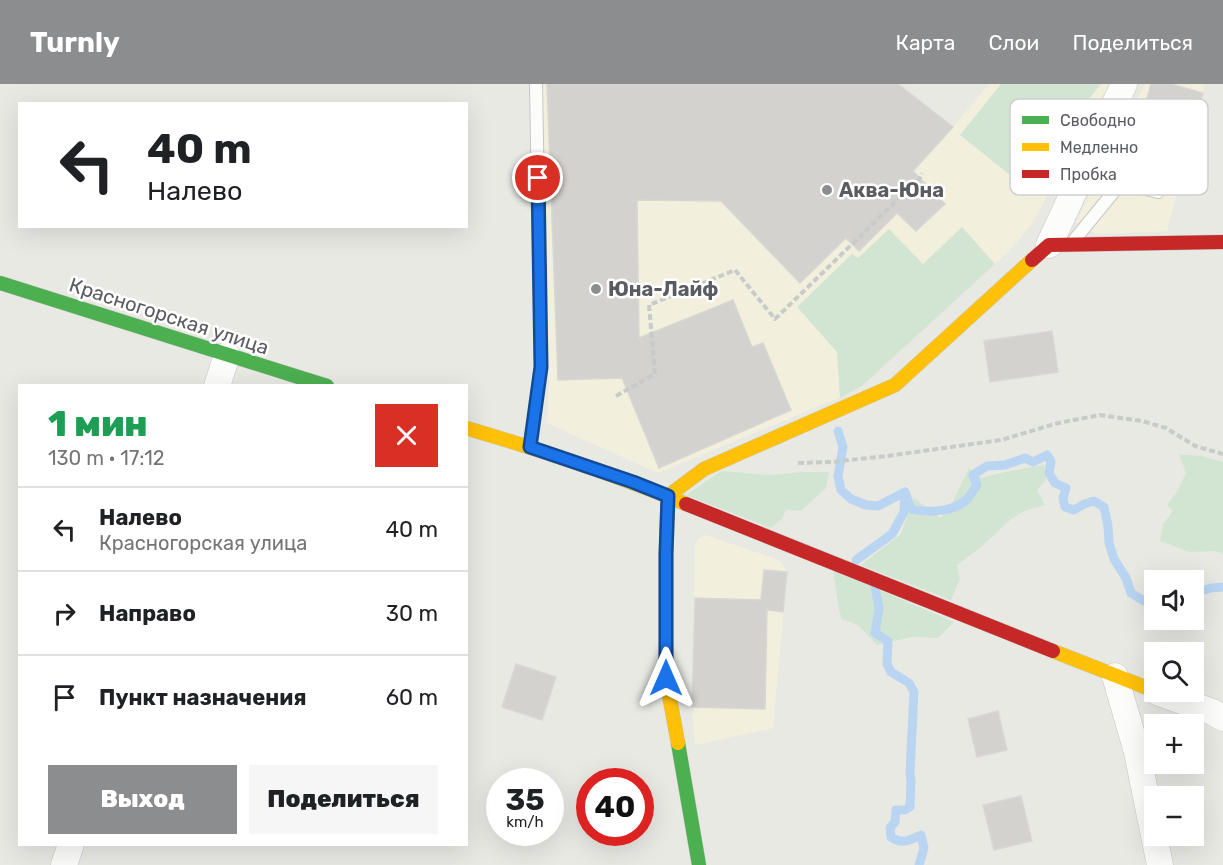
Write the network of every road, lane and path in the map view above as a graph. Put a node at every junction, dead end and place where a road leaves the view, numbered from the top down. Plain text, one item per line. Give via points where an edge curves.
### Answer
1 (536, 84) edge
2 (1124, 84) edge
3 (1118, 99) edge
4 (922, 173) dead end
5 (1080, 195) edge
6 (1109, 195) edge
7 (1223, 242) edge
8 (1060, 245) junction
9 (0, 283) edge
10 (227, 355) junction
11 (218, 384) edge
12 (321, 384) edge
13 (616, 396) dead end
14 (468, 429) edge
15 (530, 447) junction
16 (1223, 454) edge
17 (831, 462) dead end
18 (668, 496) junction
19 (1115, 676) junction
20 (1144, 687) edge
21 (1185, 702) edge
22 (1223, 718) edge
23 (70, 846) edge
24 (64, 865) edge
25 (699, 865) edge
26 (1160, 865) edge

1 - 15 lane via 541,367
2 - 3 street
4 - 13 path via 775,319 735,270 649,305 656,374
5 - 8 street
6 - 8 lane
7 - 8 street
8 - 18 street via 895,385 705,469
9 - 10 street, Красногорская улица
10 - 11 street
10 - 12 street, Красногорская улица
14 - 15 street
15 - 18 street
16 - 17 path via 1196,446 1166,428 1100,415 1001,440
18 - 19 street
18 - 25 street via 666,678
19 - 20 street
19 - 26 street via 1137,752
21 - 22 street
23 - 24 street

